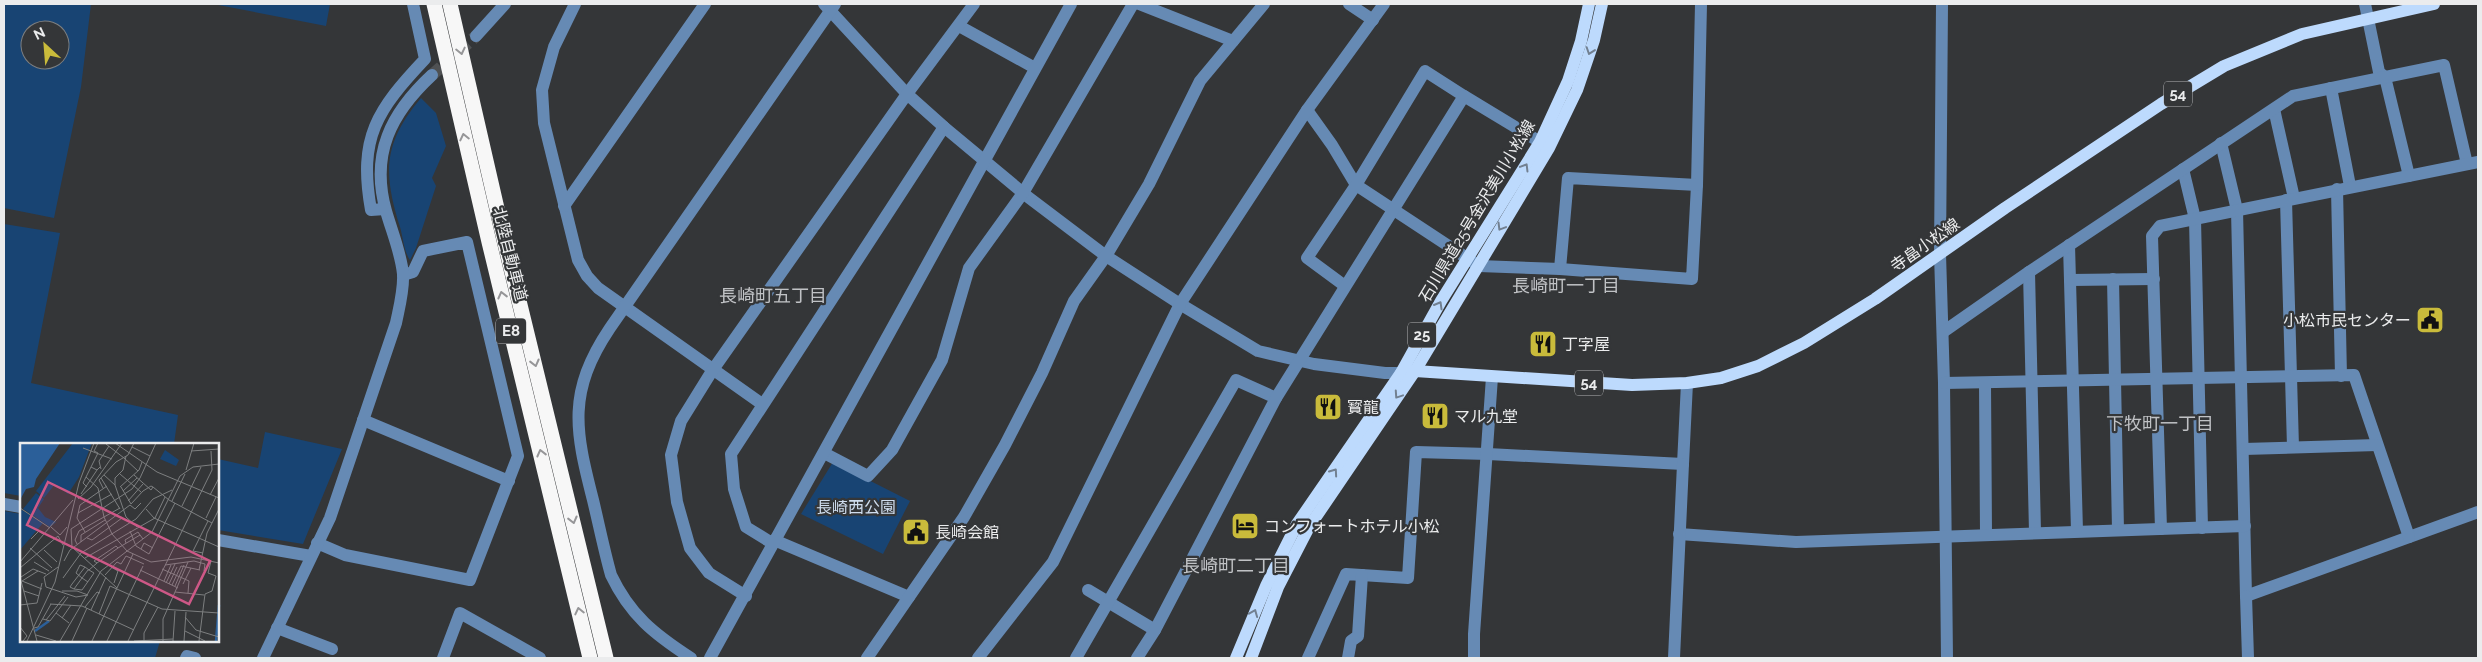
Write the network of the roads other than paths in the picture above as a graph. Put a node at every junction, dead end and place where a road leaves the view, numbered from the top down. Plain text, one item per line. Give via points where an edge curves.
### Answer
1 (413, 4) edge
2 (434, 4) edge
3 (450, 4) edge
4 (505, 4) edge
5 (575, 4) edge
6 (706, 4) edge
7 (974, 4) edge
8 (1071, 4) edge
9 (1133, 4) edge
10 (1139, 4) edge
11 (1264, 4) edge
12 (1349, 4) edge
13 (1384, 4) edge
14 (1589, 4) edge
15 (1602, 4) edge
16 (1701, 4) edge
17 (1942, 4) edge
18 (2365, 4) edge
19 (2434, 4) edge
20 (829, 6) edge
21 (2368, 18) junction
22 (1373, 20) junction
23 (959, 26) junction
24 (476, 36) tunnel mouth
25 (1233, 41) junction
26 (1035, 68) junction
27 (432, 75) tunnel mouth
28 (2385, 77) junction
29 (2332, 88) junction
30 (907, 94) junction
31 (1464, 96) junction
32 (2274, 109) junction
33 (1307, 110) junction
34 (944, 128) junction
35 (1540, 142) junction
36 (2221, 144) junction
37 (984, 160) junction
38 (2473, 163) edge
39 (2183, 169) junction
40 (2409, 176) junction
41 (1356, 185) junction
42 (1697, 185) junction
43 (2350, 186) junction
44 (2337, 189) junction
45 (1023, 192) junction
46 (2290, 199) junction
47 (564, 206) junction
48 (385, 209) junction
49 (1394, 209) junction
50 (2238, 210) junction
51 (2195, 219) junction
52 (2069, 245) junction
53 (1940, 254) junction
54 (1106, 256) junction
55 (1473, 263) junction
56 (1560, 270) junction
57 (2029, 272) junction
58 (403, 274) junction
59 (2113, 279) junction
60 (2154, 279) junction
61 (2070, 280) junction
62 (1345, 286) junction
63 (1180, 304) junction
64 (624, 308) junction
65 (1943, 332) junction
66 (1298, 360) junction
67 (712, 371) junction
68 (1415, 371) junction
69 (1401, 373) junction
70 (2341, 376) junction
71 (1492, 377) junction
72 (2291, 377) junction
73 (2200, 378) junction
74 (2243, 378) junction
75 (2158, 379) junction
76 (2115, 380) junction
77 (2073, 381) junction
78 (1984, 382) junction
79 (2032, 382) junction
80 (1944, 383) junction
81 (1687, 384) junction
82 (1276, 398) junction
83 (762, 404) junction
84 (363, 420) junction
85 (2377, 445) junction
86 (2293, 447) junction
87 (2244, 449) junction
88 (824, 453) junction
89 (1488, 454) junction
90 (1684, 464) junction
91 (509, 481) junction
92 (4, 504) edge
93 (20, 507) edge
94 (2478, 512) edge
95 (2245, 526) junction
96 (2202, 528) junction
97 (2161, 529) junction
98 (2118, 530) junction
99 (2077, 531) junction
100 (2035, 532) junction
101 (1679, 534) junction
102 (1986, 534) junction
103 (2409, 537) junction
104 (1945, 538) junction
105 (219, 540) edge
106 (773, 542) junction
107 (317, 543) junction
108 (311, 556) junction
109 (1362, 575) junction
110 (1088, 590) dead end
111 (746, 596) junction
112 (2246, 596) junction
113 (910, 597) junction
114 (1109, 602) junction
115 (277, 628) junction
116 (1155, 630) junction
117 (332, 649) dead end
118 (688, 657) edge
119 (186, 658) edge
120 (195, 658) edge
121 (263, 658) edge
122 (443, 658) edge
123 (540, 658) edge
124 (590, 658) edge
125 (606, 658) edge
126 (710, 658) edge
127 (867, 658) edge
128 (978, 658) edge
129 (1076, 658) edge
130 (1137, 658) edge
131 (1236, 658) edge
132 (1251, 658) edge
133 (1308, 658) edge
134 (1348, 658) edge
135 (1474, 658) edge
136 (1674, 658) edge
137 (1947, 658) edge
138 (2248, 658) edge

1 - 48 street via 425,59 397,89 378,118 368,145 366,180 371,210
124 -> 2 highway, 北陸自動車道 / E8
3 -> 125 highway, 北陸自動車道 / E8
4 - 24 street
5 - 47 street via 554,46 542,90 544,123
6 - 47 street
7 - 23 street
8 - 26 street
9 - 45 street
10 - 25 street
11 - 25 street
12 - 22 street
13 - 22 street
14 - 35 main road, 石川県道25号金沢美川小松線 / 25 via 1568,81
15 -> 55 main road, 25 via 1577,90 1549,148
16 - 42 street
17 - 53 street
18 - 21 street
19 - 21 main road, 寺畠小松線 / 54
20 - 30 street
20 - 64 street
21 - 28 street via 2379,72
21 - 53 main road, 寺畠小松線 / 54 via 2302,34 2224,66 2161,104
22 - 33 street
23 - 26 street
23 - 30 street
25 - 54 street via 1200,81 1149,184
26 - 37 street
27 - 48 street via 402,106 385,140 381,158
28 - 29 street
28 - 38 street via 2444,65
28 - 40 street
29 - 32 street via 2293,96
29 - 43 street
30 - 34 street
30 - 67 street
31 - 35 street
31 - 41 street via 1425,72
31 - 49 street
32 - 36 street
32 - 46 street
33 - 41 street
33 - 63 street
34 - 37 street
34 - 83 street
55 -> 35 main road, 石川県道25号金沢美川小松線 / 25
36 - 39 street
36 - 50 street
37 - 45 street
37 - 88 street
38 - 40 street
39 - 51 street
39 - 52 street
40 - 43 street
41 - 49 street
41 - 62 street via 1307,258
42 - 56 street via 1568,178
42 - 56 street via 1692,280
43 - 44 street
44 - 46 street
44 - 70 street
45 - 54 street
45 - 88 street via 969,268 942,360 892,450 868,476
46 - 50 street
46 - 72 street
47 - 64 street via 578,260 587,276
48 - 58 street
49 - 55 street
49 - 62 street
50 - 51 street
50 - 74 street
51 - 60 street via 2160,226 2152,236
51 - 73 street
52 - 57 street
52 - 61 street
53 - 65 street
53 - 81 main road, 寺畠小松線 / 54 via 1875,300 1804,343 1758,366 1721,378
54 - 63 street
54 - 113 street via 1074,301 1009,437 964,516
55 - 56 street
55 - 68 main road, 25
69 -> 55 main road, 石川県道25号金沢美川小松線 / 25 via 1441,301
57 - 65 street
57 - 79 street
58 - 84 street via 396,323
58 - 91 street via 413,272 423,251 467,242 518,456
59 - 60 street
59 - 61 street
59 - 76 street
60 - 75 street
61 - 77 street
62 - 66 street
63 - 66 street via 1258,351
63 - 128 street via 1053,562
64 - 67 street
64 - 118 street via 593,353 585,377 578,408 579,444 603,547 620,595 656,636
65 - 80 street
66 - 69 street
66 - 82 street
67 - 83 street
67 - 111 street via 681,421 671,455 677,502 690,548 709,573
68 - 69 main road, 寺畠小松線 / 54
68 - 71 main road, 寺畠小松線 / 54
68 -> 132 main road, 25 via 1309,527 1278,587
131 -> 69 main road, 石川県道25号金沢美川小松線 / 25 via 1266,586 1297,524
70 - 72 street
70 - 85 street via 2354,375
71 - 81 main road, 寺畠小松線 / 54 via 1632,385
71 - 89 street
72 - 74 street
72 - 86 street
73 - 74 street
73 - 75 street
73 - 96 street
74 - 87 street
75 - 76 street
75 - 97 street
76 - 77 street
76 - 98 street
77 - 79 street
77 - 99 street
78 - 79 street
78 - 80 street
78 - 102 street
79 - 100 street
80 - 104 street
81 - 90 street
82 - 114 street via 1236,380
82 - 116 street
83 - 106 street via 731,454 734,489 746,527
84 - 91 street
84 - 107 street via 330,518
85 - 86 street
85 - 103 street
86 - 87 street
87 - 95 street
88 - 106 street
89 - 90 street
89 - 109 street via 1416,452 1408,578
89 - 135 street
90 - 101 street
91 - 107 street via 470,580 345,555
92 - 93 street
94 - 103 street
95 - 96 street
95 - 112 street
96 - 97 street
97 - 98 street
98 - 99 street
99 - 100 street
100 - 102 street
101 - 104 street via 1796,542
101 - 136 street
102 - 104 street
103 - 112 street
104 - 137 street
105 - 108 street
106 - 111 street
106 - 113 street
107 - 108 street
108 - 115 street
109 - 133 street via 1346,574
109 - 134 street via 1358,636 1351,641
110 - 114 street
111 - 126 street
112 - 138 street
113 - 127 street
114 - 116 street
114 - 129 street
115 - 117 street
115 - 121 street
116 - 130 street
119 - 120 street
122 - 123 street via 460,613

